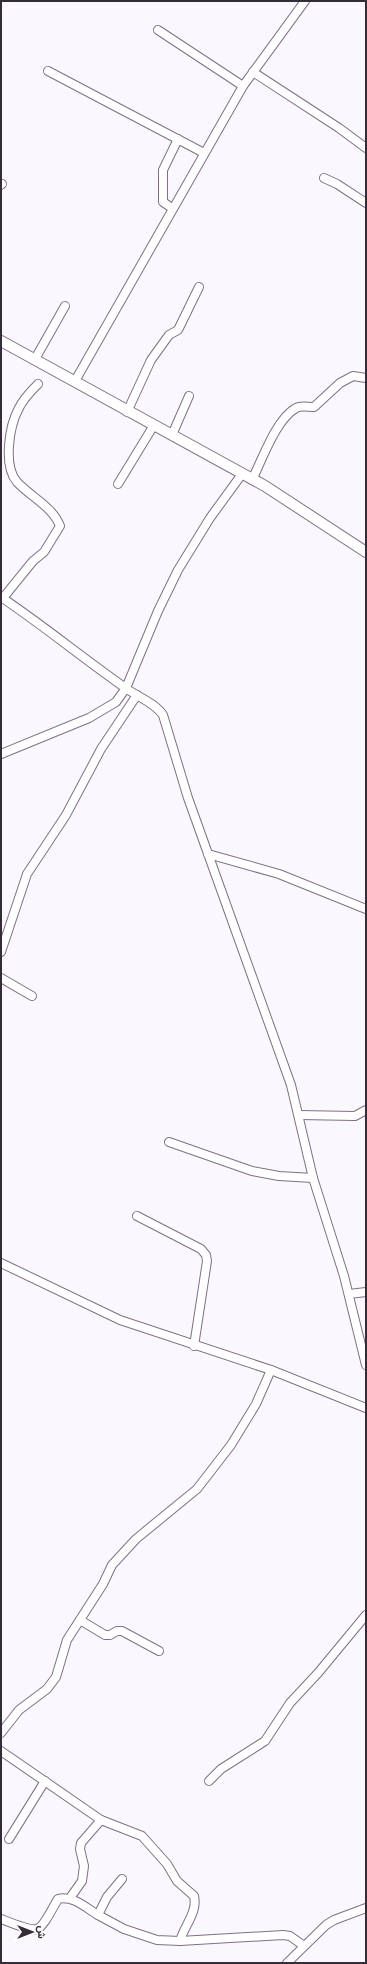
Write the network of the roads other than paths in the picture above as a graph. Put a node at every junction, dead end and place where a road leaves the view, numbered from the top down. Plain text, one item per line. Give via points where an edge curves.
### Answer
1 (304, 1) edge
2 (158, 30) dead end
3 (48, 71) dead end
4 (252, 72) junction
5 (243, 86) junction
6 (178, 139) junction
7 (366, 148) edge
8 (204, 153) junction
9 (324, 178) dead end
10 (366, 203) edge
11 (172, 208) junction
12 (199, 287) dead end
13 (65, 306) dead end
14 (1, 341) edge
15 (35, 359) junction
16 (366, 378) edge
17 (75, 382) junction
18 (38, 384) dead end
19 (189, 396) dead end
20 (127, 412) junction
21 (154, 425) junction
22 (172, 435) junction
23 (242, 474) junction
24 (252, 480) junction
25 (118, 484) dead end
26 (366, 552) edge
27 (2, 598) edge
28 (126, 688) junction
29 (137, 695) junction
30 (1, 754) edge
31 (208, 854) junction
32 (366, 909) edge
33 (1, 952) edge
34 (1, 978) edge
35 (32, 996) dead end
36 (366, 1110) edge
37 (299, 1114) junction
38 (169, 1142) dead end
39 (313, 1178) junction
40 (137, 1216) dead end
41 (1, 1263) edge
42 (366, 1292) edge
43 (349, 1294) junction
44 (194, 1346) junction
45 (366, 1365) edge
46 (271, 1370) junction
47 (366, 1408) edge
48 (366, 1615) edge
49 (80, 1620) junction
50 (159, 1651) dead end
51 (1, 1733) edge
52 (1, 1750) edge
53 (45, 1781) junction
54 (209, 1781) dead end
55 (101, 1820) junction
56 (9, 1839) dead end
57 (122, 1879) dead end
58 (70, 1898) junction
59 (366, 1908) edge
60 (98, 1915) junction
61 (1, 1919) edge
62 (180, 1941) junction
63 (304, 1946) junction
64 (287, 1963) edge

1 - 4 street
2 - 5 street
3 - 6 street
4 - 5 street
4 - 7 street
5 - 8 street
6 - 8 street
6 - 11 street via 163,170 163,202
8 - 11 street
9 - 10 street
11 - 17 street
12 - 20 street via 178,330 169,335 151,360
13 - 15 street
14 - 15 street
15 - 17 street
16 - 24 street via 353,376 340,383 314,407 301,406 288,414 279,426
17 - 20 street
18 - 27 street via 19,407 13,421 10,436 10,467 16,481 57,517 60,526 44,552
19 - 22 street
20 - 21 street
21 - 22 street
21 - 25 street
22 - 23 street
23 - 24 street
23 - 28 street via 210,518 178,570
24 - 26 street via 294,504
27 - 28 street
28 - 29 street
28 - 30 street via 110,707 90,718
29 - 31 street via 163,715
29 - 33 street via 101,749 63,820 27,874
31 - 32 street via 279,874
31 - 37 street via 291,1085
34 - 35 street
36 - 37 street via 355,1116
37 - 39 street
38 - 39 street via 260,1173
39 - 43 street
40 - 44 street via 201,1249 206,1255
41 - 44 street via 120,1320
42 - 43 street
43 - 45 street
44 - 46 street
46 - 47 street
46 - 49 street via 256,1404 231,1445 197,1489 136,1539 112,1565
48 - 54 street via 290,1703 265,1741 222,1769
49 - 50 street via 105,1635 117,1630 122,1631
49 - 51 street via 67,1640 56,1677 47,1689 19,1710
52 - 53 street
53 - 55 street
53 - 56 street
55 - 58 street via 81,1843 84,1866 82,1881
55 - 62 street via 142,1836 167,1864 177,1881 194,1896 195,1908
57 - 60 street via 107,1897
58 - 60 street
58 - 61 street via 58,1899 42,1926 37,1929
59 - 63 street via 334,1920
60 - 62 street via 124,1929 157,1940
62 - 63 street via 283,1935 290,1936
63 - 64 street

